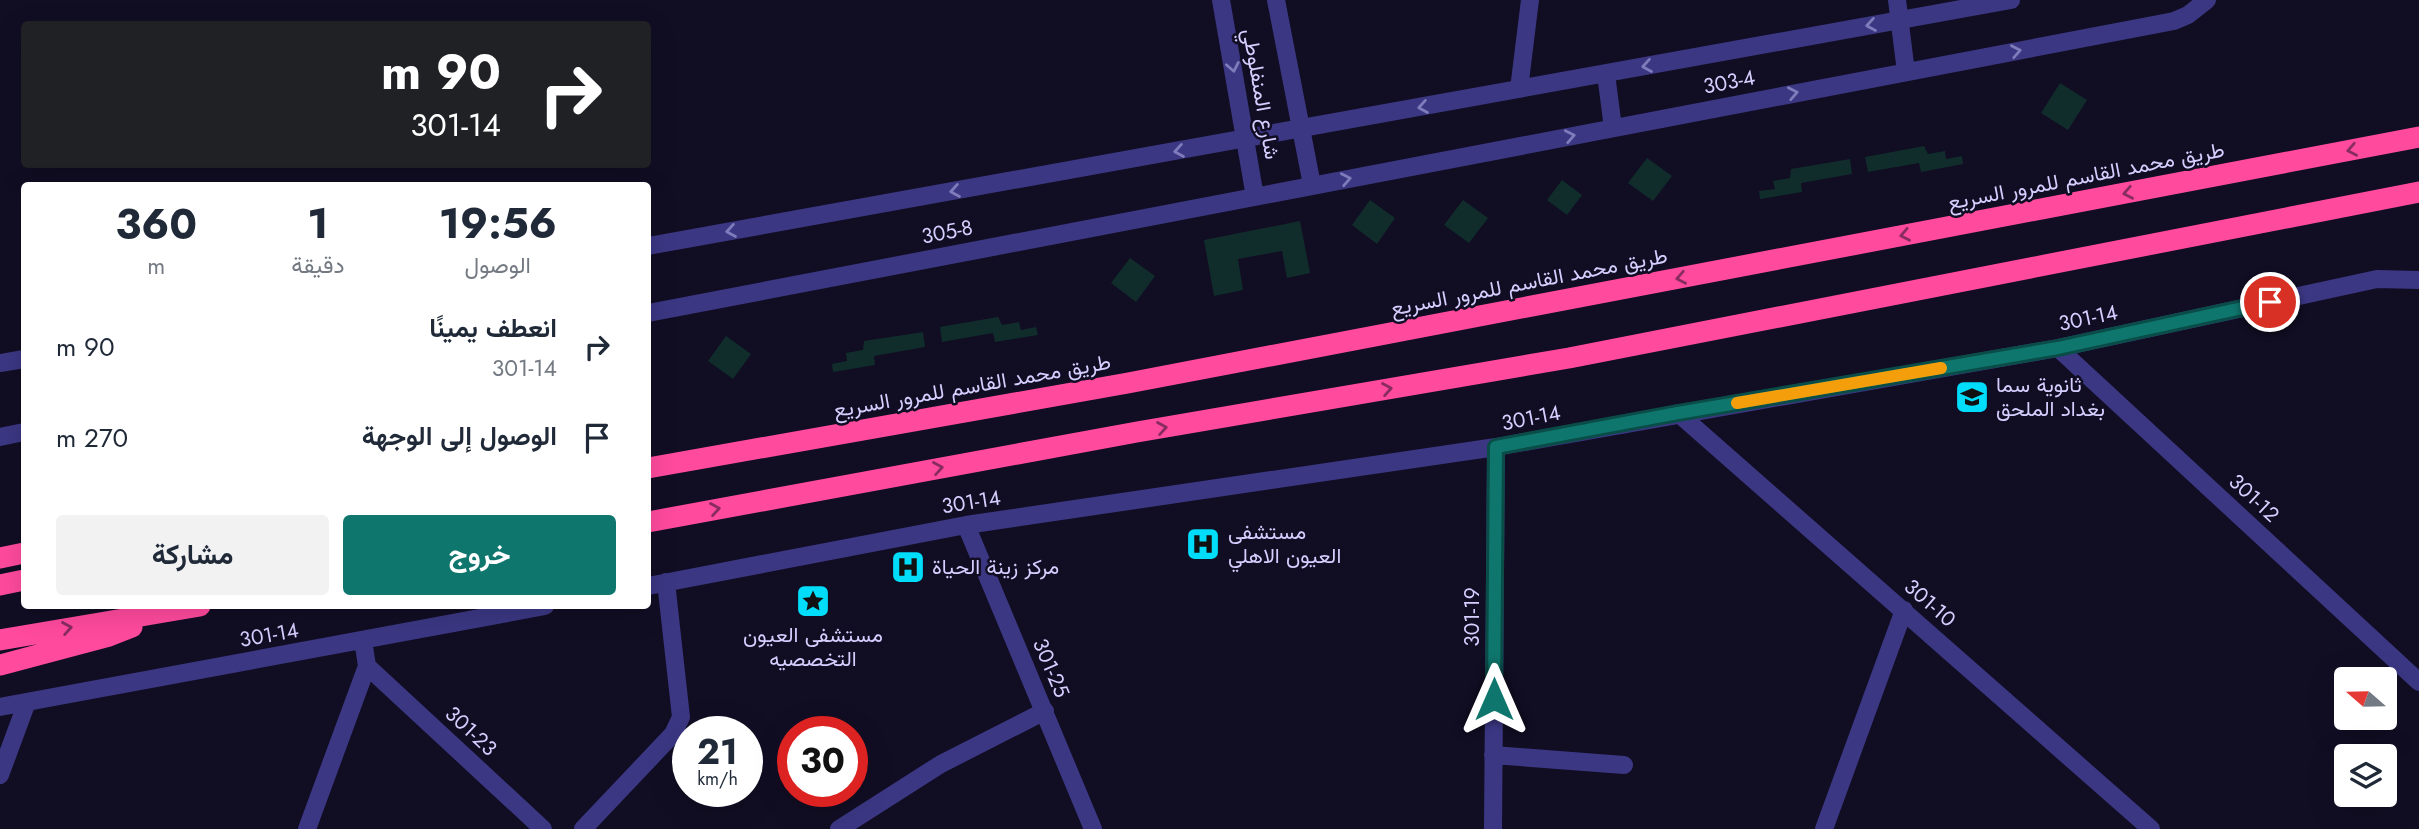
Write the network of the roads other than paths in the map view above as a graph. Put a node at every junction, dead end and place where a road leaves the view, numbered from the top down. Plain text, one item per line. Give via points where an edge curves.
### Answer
1 (1221, 0) edge
2 (1276, 0) edge
3 (1530, 0) edge
4 (1897, 0) edge
5 (2011, 0) edge
6 (2207, 0) edge
7 (1899, 20) junction
8 (1906, 72) junction
9 (1606, 74) junction
10 (1519, 89) junction
11 (1613, 128) junction
12 (1302, 129) junction
13 (2419, 138) edge
14 (1246, 139) junction
15 (1312, 185) junction
16 (2419, 192) edge
17 (1255, 197) junction
18 (651, 245) edge
19 (2419, 280) edge
20 (651, 312) edge
21 (2058, 348) junction
22 (21, 360) edge
23 (0, 363) edge
24 (1678, 413) junction
25 (21, 433) edge
26 (0, 437) edge
27 (1496, 447) junction
28 (651, 467) edge
29 (651, 521) edge
30 (966, 525) junction
31 (21, 554) edge
32 (0, 558) edge
33 (21, 581) edge
34 (666, 582) junction
35 (0, 585) edge
36 (651, 585) edge
37 (181, 609) edge
38 (529, 609) edge
39 (1904, 610) junction
40 (168, 611) junction
41 (0, 640) edge
42 (363, 640) junction
43 (0, 666) edge
44 (367, 666) junction
45 (2419, 682) edge
46 (27, 702) junction
47 (0, 707) edge
48 (1045, 711) junction
49 (1493, 755) junction
50 (1624, 765) dead end
51 (0, 775) edge
52 (307, 829) edge
53 (543, 829) edge
54 (583, 829) edge
55 (839, 829) edge
56 (1093, 829) edge
57 (1493, 829) edge
58 (1824, 829) edge
59 (2151, 829) edge

1 -> 14 street, شارع المنفلوطي
2 - 12 street, شارع المنفلوطي
3 - 10 street
4 - 7 street
5 - 7 street, 303-4
8 -> 6 street, 303-4 via 2174,21
7 - 8 street
7 -> 9 street, 303-4
11 -> 8 street, 303-4
9 - 10 street, 303-4
9 - 11 street
10 -> 12 street, 303-4
15 -> 11 street, 303-4
12 - 14 street, 303-4
12 - 15 street, شارع المنفلوطي
13 -> 28 highway, طريق محمد القاسم للمرور السريع via 1155,378
14 - 17 street, شارع المنفلوطي
14 -> 18 street, 305-8
15 - 17 street, 303-4
29 -> 16 highway via 1569,358
17 - 20 street, 305-8
19 - 21 street, 301-14 via 2376,279
21 - 24 street, 301-14
21 - 45 street, 301-12
22 - 23 street
24 - 27 street, 301-14
24 - 39 street, 301-10
25 - 26 street
27 - 30 street, 301-14
27 - 49 street, 301-19
30 - 34 street, 301-14
30 - 48 street, 301-25
31 - 32 highway
33 - 35 highway
34 - 36 street, 301-14
34 - 54 street via 681,718 673,734
37 - 40 highway
38 - 42 street, 301-14
39 - 58 street
39 - 59 street, 301-10
41 -> 40 highway
40 - 43 highway via 109,636
42 - 44 street
42 - 46 street, 301-14
44 - 52 street
44 - 53 street, 301-23
46 - 47 street, 301-14
46 - 51 street
48 - 55 street via 940,764
48 - 56 street, 301-25
49 - 50 street
49 - 57 street, 301-19

